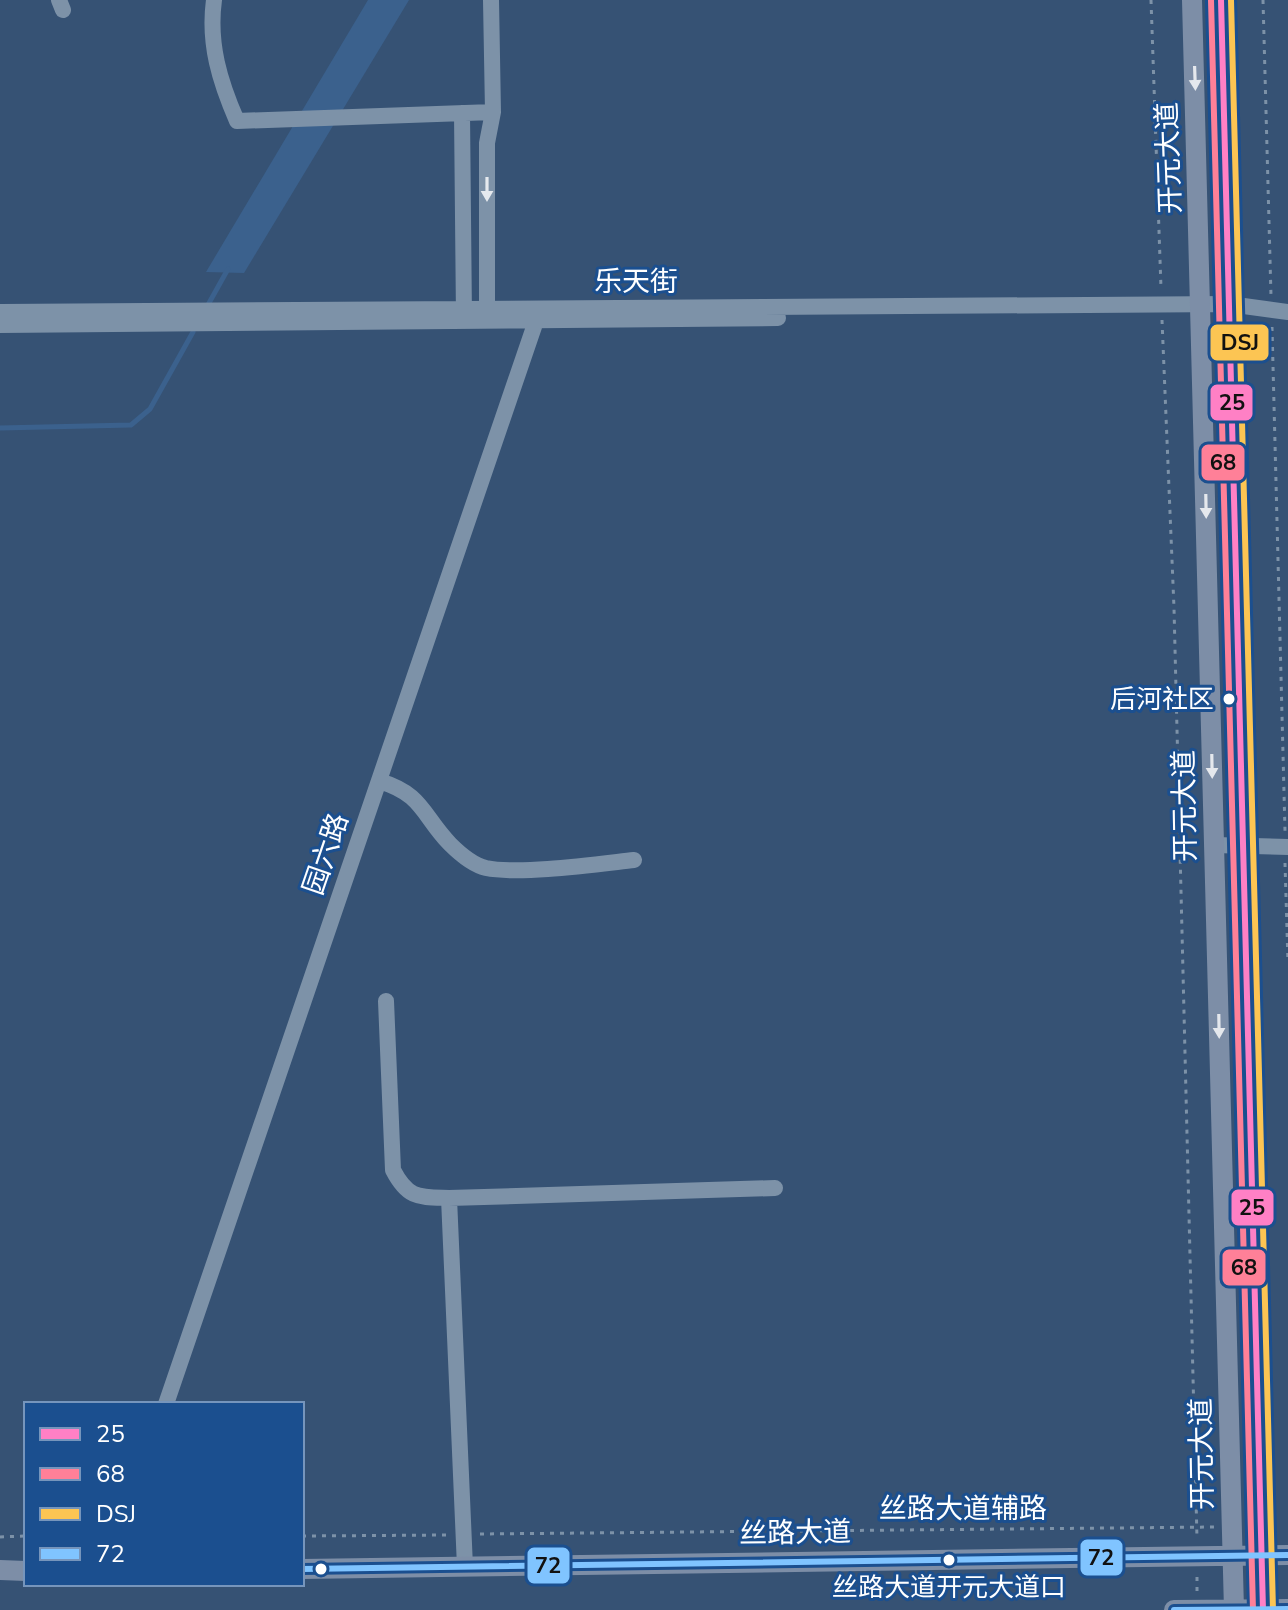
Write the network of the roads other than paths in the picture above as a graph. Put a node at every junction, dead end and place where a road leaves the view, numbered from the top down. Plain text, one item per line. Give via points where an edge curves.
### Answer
1 (214, 0) edge
2 (491, 0) edge
3 (1192, 0) edge
4 (1221, 0) edge
5 (493, 112) junction
6 (462, 113) junction
7 (1229, 308) junction
8 (1162, 310) junction
9 (1201, 310) junction
10 (0, 312) edge
11 (1280, 312) edge
12 (464, 315) junction
13 (487, 315) junction
14 (536, 321) junction
15 (0, 325) edge
16 (379, 781) junction
17 (1214, 845) junction
18 (1243, 846) junction
19 (1286, 847) edge
20 (634, 860) dead end
21 (386, 1001) dead end
22 (775, 1188) dead end
23 (449, 1198) junction
24 (167, 1402) edge
25 (1261, 1555) junction
26 (1288, 1555) edge
27 (1232, 1556) junction
28 (465, 1567) junction
29 (304, 1569) edge
30 (0, 1570) edge
31 (24, 1571) edge
32 (1288, 1609) edge
33 (1174, 1610) edge
34 (1197, 1610) edge
35 (1234, 1610) edge
36 (1262, 1610) edge

1 - 6 street via 217,75 237,121
2 - 5 street
3 -> 9 main road, 开元大道
4 - 7 main road, 开元大道
5 - 6 street
5 -> 13 street via 487,143
6 - 12 street
7 - 9 street, 乐天街
7 - 11 street, 乐天街
7 - 18 main road, 开元大道
8 - 9 street, 乐天街
8 - 13 street, 乐天街
8 - 14 street, 乐天街
9 -> 17 main road, 开元大道
10 - 12 street, 乐天街
12 - 13 street, 乐天街
12 - 15 street, 乐天街
13 - 14 street, 乐天街
14 - 16 street, 园六路
16 - 20 street via 418,800 449,843 483,867
16 - 24 street, 园六路
17 - 18 street
17 -> 27 main road, 开元大道
18 - 19 street
18 - 25 main road, 开元大道
21 - 23 street via 393,1170 402,1188 420,1197
22 - 23 street
23 - 28 street
25 - 26 main road, 丝路大道
25 - 27 main road, 丝路大道
25 - 36 main road, 开元大道
27 - 28 main road, 丝路大道
27 - 35 main road, 开元大道
28 - 29 main road, 丝路大道
30 - 31 main road
32 - 36 main road
33 - 34 main road
34 - 35 main road
35 - 36 main road

